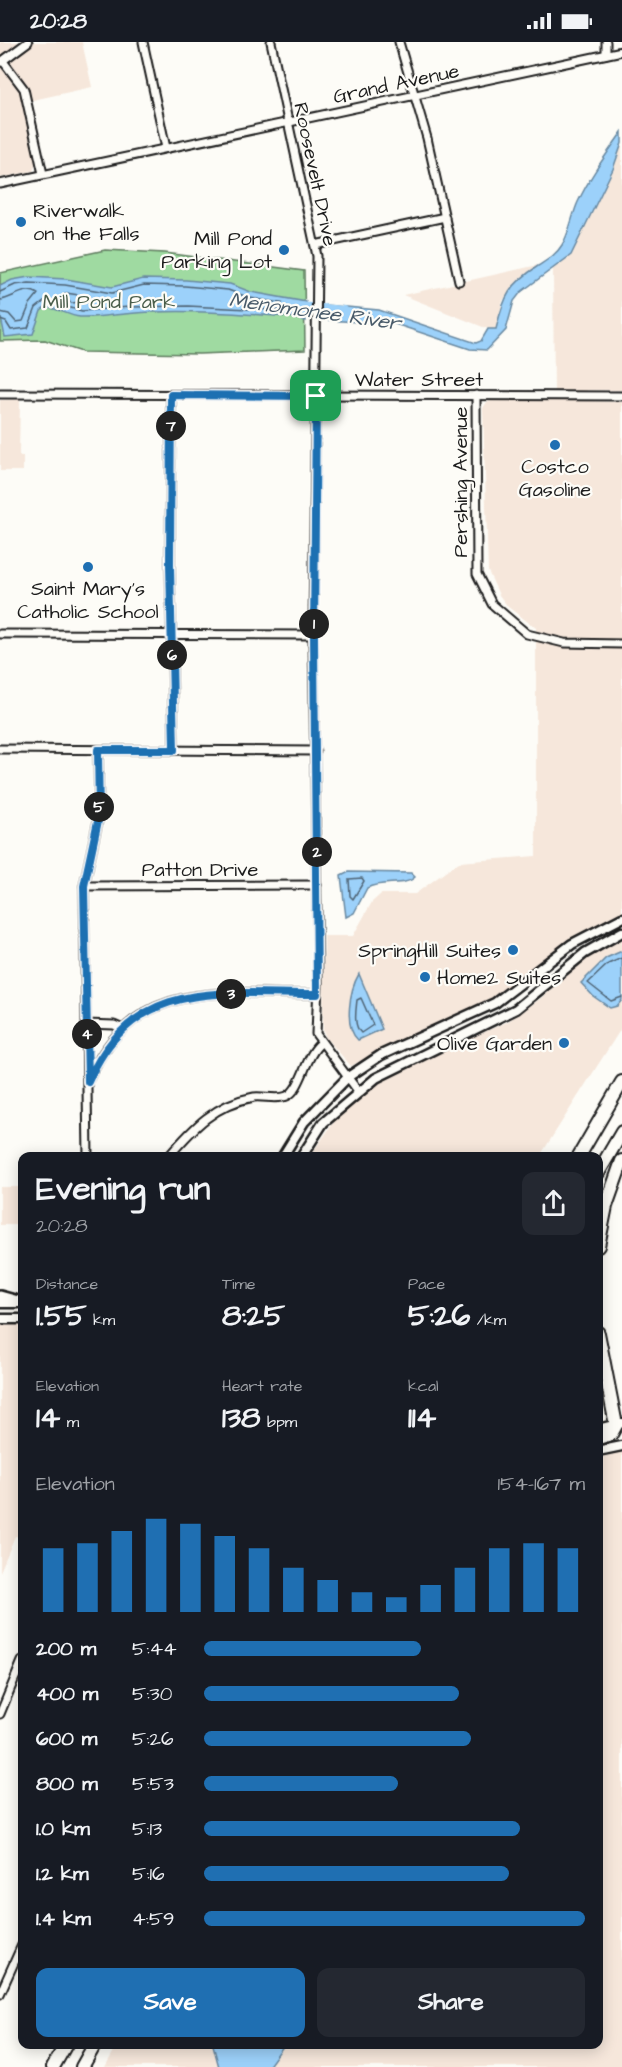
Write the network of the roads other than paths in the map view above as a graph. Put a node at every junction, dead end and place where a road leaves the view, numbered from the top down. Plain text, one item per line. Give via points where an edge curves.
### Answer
1 (28, 42) edge
2 (143, 42) edge
3 (271, 42) edge
4 (399, 42) edge
5 (606, 42) edge
6 (622, 51) edge
7 (606, 54) junction
8 (1, 62) edge
9 (414, 96) junction
10 (288, 122) junction
11 (166, 148) junction
12 (43, 174) junction
13 (0, 184) edge
14 (445, 217) junction
15 (315, 244) junction
16 (459, 281) dead end
17 (0, 394) edge
18 (171, 395) junction
19 (476, 395) junction
20 (316, 396) junction
21 (622, 396) edge
22 (0, 634) edge
23 (171, 635) junction
24 (314, 636) junction
25 (622, 644) edge
26 (0, 749) edge
27 (98, 750) junction
28 (174, 750) junction
29 (316, 751) junction
30 (316, 885) junction
31 (84, 886) junction
32 (622, 918) edge
33 (622, 932) edge
34 (317, 994) junction
35 (87, 1024) junction
36 (123, 1029) junction
37 (321, 1043) junction
38 (348, 1077) junction
39 (88, 1082) junction
40 (622, 1082) edge
41 (358, 1091) junction
42 (622, 1132) edge
43 (88, 1152) edge
44 (173, 1152) edge
45 (285, 1152) edge
46 (305, 1152) edge
47 (581, 1152) edge
48 (622, 1161) edge
49 (603, 1164) edge
50 (603, 1221) edge
51 (0, 1296) edge
52 (18, 1302) edge
53 (0, 1303) edge
54 (18, 1303) edge
55 (0, 1319) edge
56 (18, 1319) edge
57 (603, 1358) edge
58 (611, 1399) junction
59 (622, 1410) edge
60 (619, 1424) edge
61 (603, 1428) edge
62 (603, 1436) edge
63 (622, 1446) edge
64 (603, 1449) edge
65 (18, 1671) edge
66 (0, 1714) edge
67 (18, 1954) edge
68 (0, 1994) edge
69 (63, 2049) edge
70 (92, 2049) edge
71 (98, 2049) edge
72 (53, 2067) edge
73 (82, 2067) edge
74 (88, 2067) edge

1 - 8 street
2 - 11 street
3 - 10 street, Roosevelt Drive
4 - 9 street
5 - 7 street
6 - 7 street, Grand Avenue
7 - 9 street, Grand Avenue
8 - 12 street via 24,89
9 - 10 street, Grand Avenue
9 - 14 street
10 - 11 street, Grand Avenue
10 - 15 street, Roosevelt Drive
11 - 12 street, Grand Avenue
12 - 13 street, Grand Avenue
14 - 15 street
14 - 16 street
15 - 20 street, Roosevelt Drive
17 - 18 street, Water Street
18 - 20 street, Water Street
18 - 23 street
19 - 20 street, Water Street
19 - 21 street, Water Street
19 - 25 street, Pershing Avenue via 477,574 492,604 527,634 564,643
20 - 24 street, Roosevelt Drive
22 - 23 street
23 - 24 street
23 - 28 street
24 - 29 street, Roosevelt Drive
26 - 27 street
27 - 28 street
27 - 31 street via 98,824
28 - 29 street
29 - 30 street, Roosevelt Drive
30 - 31 street, Patton Drive
30 - 34 street, Roosevelt Drive
31 - 35 street
32 - 38 street via 572,944 495,1003 381,1055
33 - 41 street via 578,959 516,1009 407,1060
34 - 36 street via 188,996 150,1010
34 - 37 street, Roosevelt Drive via 315,1023
35 - 36 street
35 - 39 street
36 - 39 street
37 - 38 street, Roosevelt Drive
37 - 44 street via 311,1050 294,1091 286,1097 258,1097 224,1106 201,1120
38 - 41 street, Roosevelt Drive
38 - 45 street via 304,1122
39 - 43 street
40 - 47 highway
41 - 46 street via 323,1123
42 - 49 highway
48 - 50 highway
51 - 52 main road
53 - 54 street
55 - 56 street
57 - 58 highway
58 - 59 highway
58 - 60 highway
60 - 61 street
60 - 62 highway
63 - 64 street
65 - 66 street
67 - 68 street
69 - 72 highway
70 - 73 highway
71 - 74 highway

